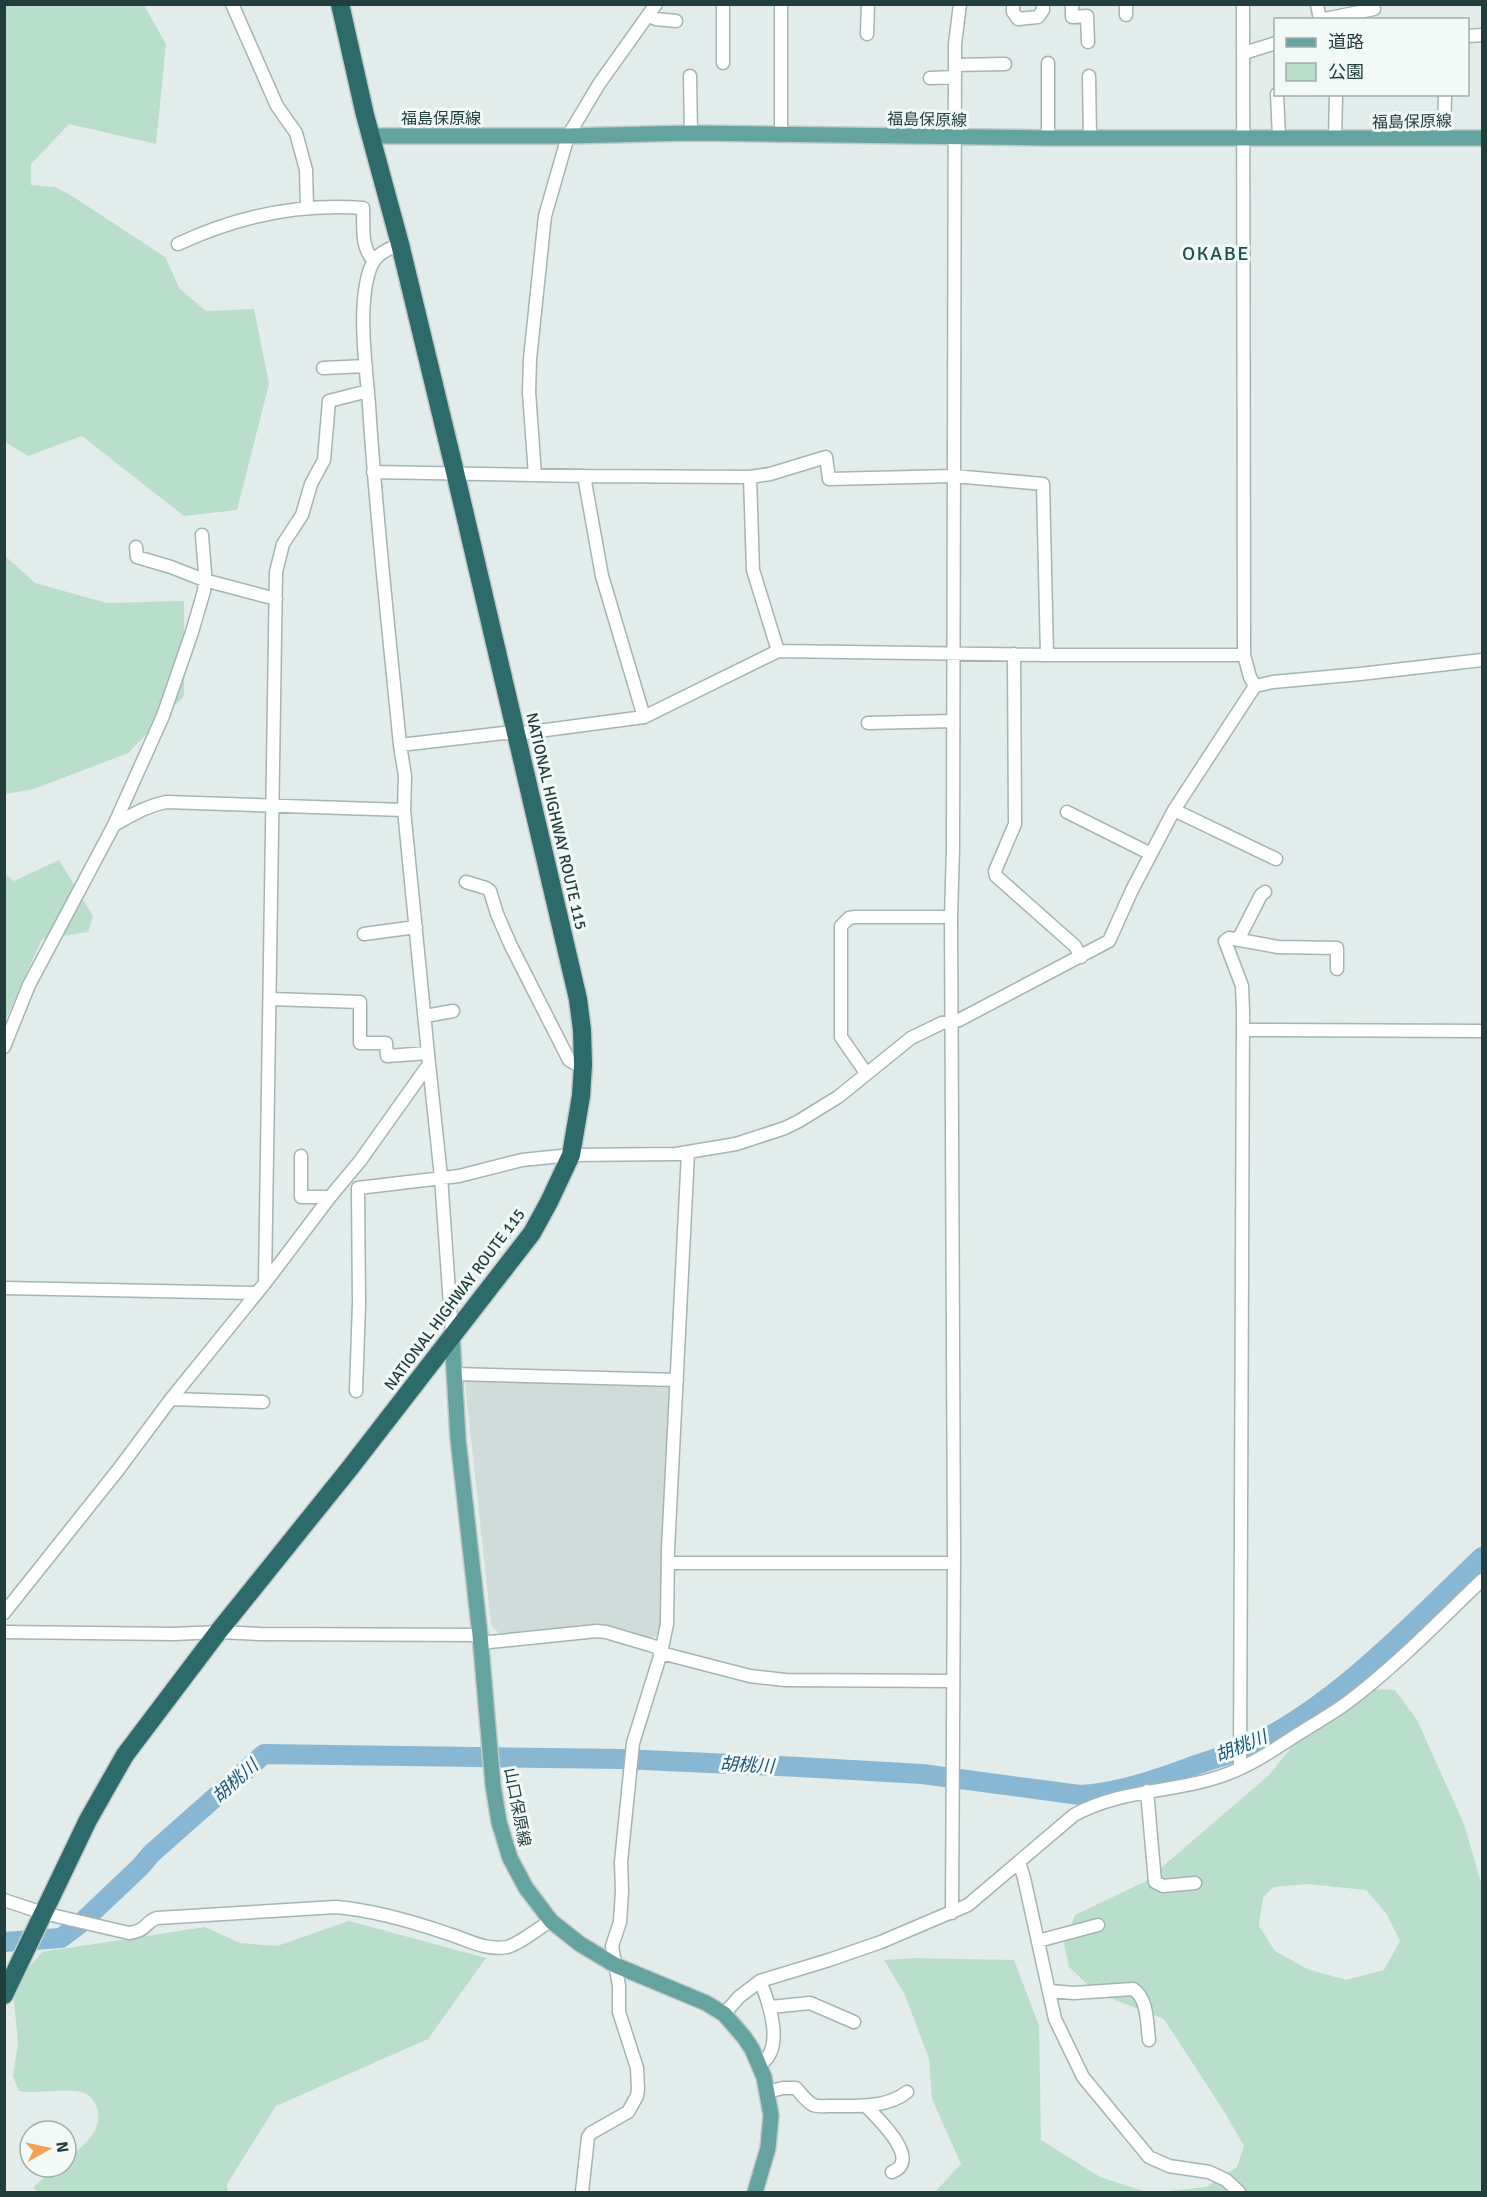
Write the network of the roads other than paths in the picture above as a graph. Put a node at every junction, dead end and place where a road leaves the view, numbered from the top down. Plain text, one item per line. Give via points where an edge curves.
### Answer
1 (232, 4) edge
2 (340, 4) edge
3 (351, 4) edge
4 (656, 4) edge
5 (723, 4) edge
6 (781, 4) edge
7 (868, 4) edge
8 (960, 4) edge
9 (1013, 4) edge
10 (1043, 4) edge
11 (1072, 4) edge
12 (1243, 4) edge
13 (1374, 9) dead end
14 (649, 16) junction
15 (1330, 18) edge
16 (676, 21) dead end
17 (867, 34) dead end
18 (1088, 42) dead end
19 (1274, 43) edge
20 (1244, 53) junction
21 (723, 63) dead end
22 (1048, 63) dead end
23 (1005, 64) dead end
24 (955, 71) junction
25 (690, 76) dead end
26 (1089, 76) dead end
27 (930, 78) dead end
28 (1277, 96) edge
29 (1336, 96) edge
30 (1445, 96) edge
31 (691, 134) junction
32 (781, 134) junction
33 (377, 136) junction
34 (568, 136) junction
35 (1279, 137) junction
36 (954, 138) junction
37 (1048, 138) junction
38 (1090, 138) junction
39 (1244, 138) junction
40 (1444, 138) junction
41 (1482, 138) edge
42 (1335, 139) junction
43 (307, 207) junction
44 (178, 244) dead end
45 (400, 244) junction
46 (374, 261) junction
47 (366, 366) junction
48 (323, 368) dead end
49 (368, 391) junction
50 (373, 472) junction
51 (455, 472) junction
52 (535, 475) junction
53 (584, 476) junction
54 (954, 476) junction
55 (750, 477) junction
56 (202, 535) dead end
57 (136, 548) dead end
58 (204, 580) junction
59 (276, 599) junction
60 (778, 651) junction
61 (954, 652) junction
62 (1014, 654) junction
63 (1047, 655) junction
64 (1244, 655) junction
65 (1482, 660) edge
66 (1255, 686) junction
67 (644, 717) junction
68 (953, 721) junction
69 (868, 723) dead end
70 (516, 734) junction
71 (400, 745) junction
72 (272, 804) junction
73 (404, 810) junction
74 (1174, 810) junction
75 (1067, 812) dead end
76 (114, 825) junction
77 (1151, 854) junction
78 (1276, 859) dead end
79 (466, 882) dead end
80 (1265, 892) dead end
81 (951, 917) junction
82 (416, 927) junction
83 (364, 934) dead end
84 (1238, 940) junction
85 (1081, 957) junction
86 (1337, 969) dead end
87 (270, 999) junction
88 (453, 1011) dead end
89 (425, 1016) junction
90 (953, 1021) junction
91 (1243, 1030) junction
92 (1482, 1031) edge
93 (4, 1047) edge
94 (429, 1059) junction
95 (583, 1065) junction
96 (866, 1073) junction
97 (688, 1153) junction
98 (571, 1155) junction
99 (301, 1156) dead end
100 (441, 1177) junction
101 (358, 1188) junction
102 (333, 1193) junction
103 (265, 1283) junction
104 (4, 1288) edge
105 (255, 1293) junction
106 (452, 1334) junction
107 (454, 1374) junction
108 (677, 1380) junction
109 (356, 1391) dead end
110 (171, 1399) junction
111 (263, 1402) dead end
112 (668, 1563) junction
113 (954, 1563) junction
114 (1482, 1580) edge
115 (5, 1611) edge
116 (4, 1632) edge
117 (218, 1632) junction
118 (480, 1639) junction
119 (661, 1653) junction
120 (952, 1681) junction
121 (1240, 1768) junction
122 (1147, 1791) junction
123 (1019, 1862) junction
124 (1195, 1883) dead end
125 (4, 1900) edge
126 (43, 1913) junction
127 (952, 1913) junction
128 (550, 1921) junction
129 (1098, 1924) dead end
130 (1038, 1941) junction
131 (615, 1965) junction
132 (760, 1981) junction
133 (1049, 1990) junction
134 (4, 1995) edge
135 (771, 2007) junction
136 (724, 2014) junction
137 (854, 2022) dead end
138 (1149, 2040) dead end
139 (759, 2065) junction
140 (767, 2092) junction
141 (907, 2092) dead end
142 (866, 2106) junction
143 (892, 2172) dead end
144 (582, 2193) edge
145 (755, 2193) edge
146 (1239, 2193) edge

1 - 43 street via 277,106 296,133 306,170
2 - 33 highway, NATIONAL HIGHWAY ROUTE 115
3 - 33 highway, NATIONAL HIGHWAY ROUTE 115
4 - 14 street
5 - 21 street
6 - 32 street
7 - 17 street
8 - 24 street
9 - 10 street via 1018,19 1038,17
11 - 18 street via 1072,17 1087,16
12 - 20 street
13 - 15 street
14 - 16 street
14 - 34 street via 599,84
19 - 20 street
20 - 39 street
22 - 37 street
23 - 24 street
24 - 27 street
24 - 36 street
25 - 31 street
26 - 38 street
28 - 35 street
29 - 42 street
30 - 40 street
31 - 32 main road, 福島保原線
31 - 34 main road, 福島保原線
32 - 36 main road, 福島保原線
33 - 34 main road, 福島保原線
33 - 45 highway, NATIONAL HIGHWAY ROUTE 115
34 - 52 street via 545,216 530,359
35 - 39 main road, 福島保原線
35 - 42 main road, 福島保原線
36 - 37 main road, 福島保原線
36 - 54 street
37 - 38 main road, 福島保原線
38 - 39 main road, 福島保原線
39 - 64 street
40 - 41 main road, 福島保原線
40 - 42 main road, 福島保原線
43 - 44 street via 221,226
43 - 46 street via 363,208 364,247
45 - 46 street via 382,252
45 - 51 highway, NATIONAL HIGHWAY ROUTE 115
46 - 47 street via 366,281 364,303
47 - 48 street
47 - 49 street
49 - 50 street
49 - 59 street via 329,401 324,460 311,484 302,515 283,544 276,572
50 - 51 street
50 - 71 street
51 - 52 street
51 - 70 highway, NATIONAL HIGHWAY ROUTE 115
52 - 53 street
53 - 55 street
53 - 67 street via 602,576
54 - 55 street via 829,479 826,457
54 - 61 street
54 - 63 street via 1043,484
55 - 60 street via 753,570
56 - 58 street
57 - 58 street via 137,557 143,560
58 - 59 street
58 - 76 street via 192,632 163,716
59 - 72 street
60 - 61 street
60 - 67 street
61 - 62 street
61 - 68 street
62 - 63 street
62 - 85 street via 1015,824 996,876 1075,946
63 - 64 street
64 - 66 street
65 - 66 street
66 - 74 street
67 - 70 street
68 - 69 street
68 - 81 street
70 - 71 street via 504,732
70 - 95 highway, NATIONAL HIGHWAY ROUTE 115 via 578,999
71 - 73 street via 405,776
72 - 73 street
72 - 76 street via 166,802 144,808
72 - 87 street
73 - 82 street
74 - 77 street
74 - 78 street
75 - 77 street
76 - 93 street via 29,985
77 - 85 street via 1109,941
79 - 95 street via 490,891 511,946 569,1060
80 - 84 street
81 - 90 street
81 - 96 street via 855,917 841,926 841,1038
82 - 83 street
82 - 89 street
84 - 86 street via 1278,947 1337,948
84 - 91 street via 1225,941 1242,986
85 - 90 street
87 - 94 street via 360,1002 360,1043 386,1043 387,1056
87 - 103 street
88 - 89 street
89 - 94 street
90 - 96 street via 911,1038
90 - 113 street
91 - 92 street
91 - 121 street
94 - 100 street
94 - 102 street via 388,1124
95 - 98 highway, NATIONAL HIGHWAY ROUTE 115
96 - 97 street via 838,1098 785,1128 736,1144
97 - 98 street
97 - 108 street
98 - 100 street via 522,1160
98 - 106 highway, NATIONAL HIGHWAY ROUTE 115 via 532,1233
99 - 102 street via 301,1197
100 - 101 street
100 - 106 street
101 - 102 street
101 - 109 street
102 - 103 street
103 - 105 street
104 - 105 street
105 - 110 street
106 - 107 main road, 山口保原線
106 - 117 highway, NATIONAL HIGHWAY ROUTE 115
107 - 108 street
107 - 118 main road, 山口保原線
108 - 112 street
110 - 111 street
110 - 115 street
112 - 113 street
112 - 119 street via 667,1624
113 - 120 street
114 - 121 street via 1347,1702
116 - 117 street
117 - 118 street
117 - 126 highway, NATIONAL HIGHWAY ROUTE 115 via 125,1755
118 - 119 street via 597,1631 651,1645
118 - 128 main road, 山口保原線 via 499,1822 510,1858
119 - 120 street via 750,1676 785,1680
119 - 131 street via 630,1763 620,1922 612,1946
120 - 127 street
121 - 122 street via 1198,1783
122 - 123 street via 1079,1812
122 - 124 street via 1155,1881 1163,1886
123 - 127 street via 978,1898
123 - 130 street
125 - 126 street
126 - 128 street via 129,1933 142,1931 157,1918 344,1908 374,1912 495,1948 516,1944
126 - 134 highway, NATIONAL HIGHWAY ROUTE 115
127 - 132 street via 829,1960
128 - 131 main road, 山口保原線
129 - 130 street
130 - 133 street
131 - 136 main road, 山口保原線
131 - 144 street via 619,2012 637,2068 637,2096 628,2112 588,2137
132 - 135 street
132 - 136 street
133 - 138 street via 1074,1993 1133,1989 1143,2002
133 - 146 street via 1055,2019 1083,2078 1149,2157 1169,2166 1209,2172 1226,2180
135 - 137 street via 810,2003
135 - 139 street via 772,2047
136 - 139 main road, 山口保原線 via 744,2037
139 - 140 main road, 山口保原線
140 - 142 street via 790,2087 813,2105
140 - 145 main road, 山口保原線 via 771,2115 768,2148
141 - 142 street via 899,2098
142 - 143 street via 900,2146 902,2163

